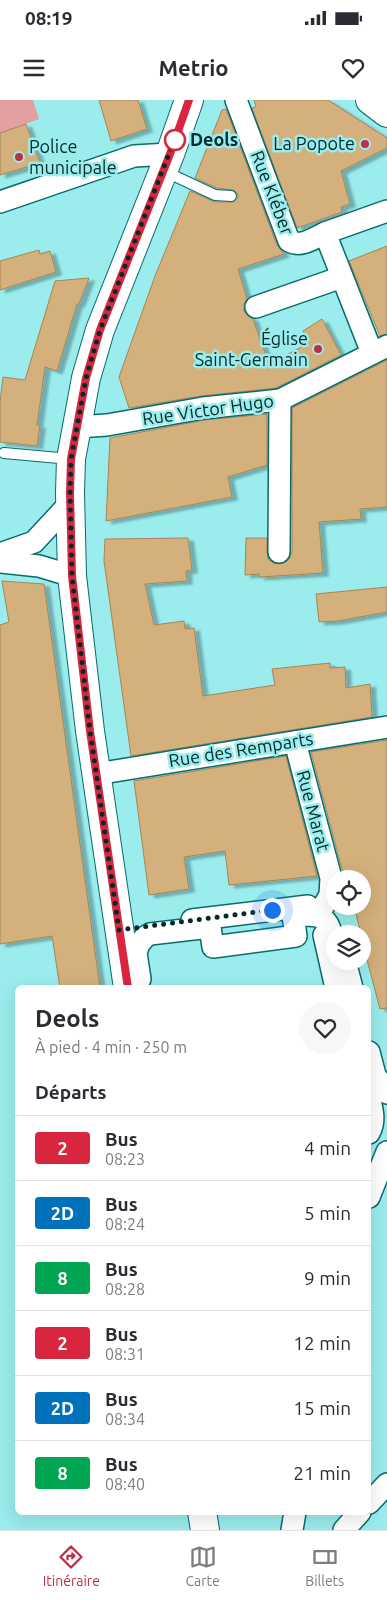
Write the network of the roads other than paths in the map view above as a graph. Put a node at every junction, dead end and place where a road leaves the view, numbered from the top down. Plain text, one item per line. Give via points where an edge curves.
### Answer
1 (189, 100) edge
2 (236, 100) edge
3 (370, 100) edge
4 (387, 113) edge
5 (166, 162) junction
6 (231, 196) dead end
7 (0, 202) edge
8 (387, 211) edge
9 (325, 233) junction
10 (342, 277) junction
11 (256, 307) dead end
12 (380, 350) edge
13 (280, 400) junction
14 (77, 427) junction
15 (4, 453) dead end
16 (71, 459) junction
17 (70, 502) junction
18 (279, 552) dead end
19 (0, 554) edge
20 (0, 562) edge
21 (72, 576) junction
22 (387, 726) edge
23 (295, 742) junction
24 (96, 774) junction
25 (323, 907) junction
26 (336, 925) edge
27 (119, 930) junction
28 (347, 970) edge
29 (128, 985) edge
30 (141, 985) edge
31 (335, 985) edge
32 (351, 985) edge
33 (371, 1060) edge
34 (387, 1093) edge
35 (371, 1107) edge
36 (387, 1113) edge
37 (379, 1144) edge
38 (371, 1186) edge
39 (387, 1484) edge
40 (371, 1501) edge
41 (202, 1515) edge
42 (294, 1515) edge
43 (357, 1515) edge
44 (205, 1530) edge
45 (292, 1530) edge
46 (344, 1530) edge

1 - 5 main road
2 - 9 street, Rue Kléber via 289,241 300,244
3 - 4 main road
5 - 6 lane via 215,195
5 - 7 street via 134,156
5 - 14 main road via 100,330 86,378
8 - 9 street
9 - 10 street
10 - 11 street
10 - 12 street
12 - 13 street, Rue Victor Hugo
13 - 14 street, Rue Victor Hugo
13 - 18 street
14 - 16 main road
15 - 16 lane
16 - 17 main road
17 - 19 street via 34,542
17 - 21 main road
20 - 21 street via 38,566
21 - 24 main road
22 - 23 street, Rue des Remparts
23 - 24 street, Rue des Remparts
23 - 25 street, Rue Marat via 331,878 330,896
24 - 27 main road
25 - 26 street
25 - 27 street via 308,906
27 - 29 main road
28 - 32 street
30 - 31 street via 136,953 139,944 150,934 210,927 212,946 296,936 293,916 314,915 322,918 330,928 331,933 324,935
33 - 34 street via 375,1075
35 - 37 street via 372,1127
36 - 37 street
37 - 38 street
39 - 40 street
41 - 44 main road
42 - 45 street
43 - 46 street

